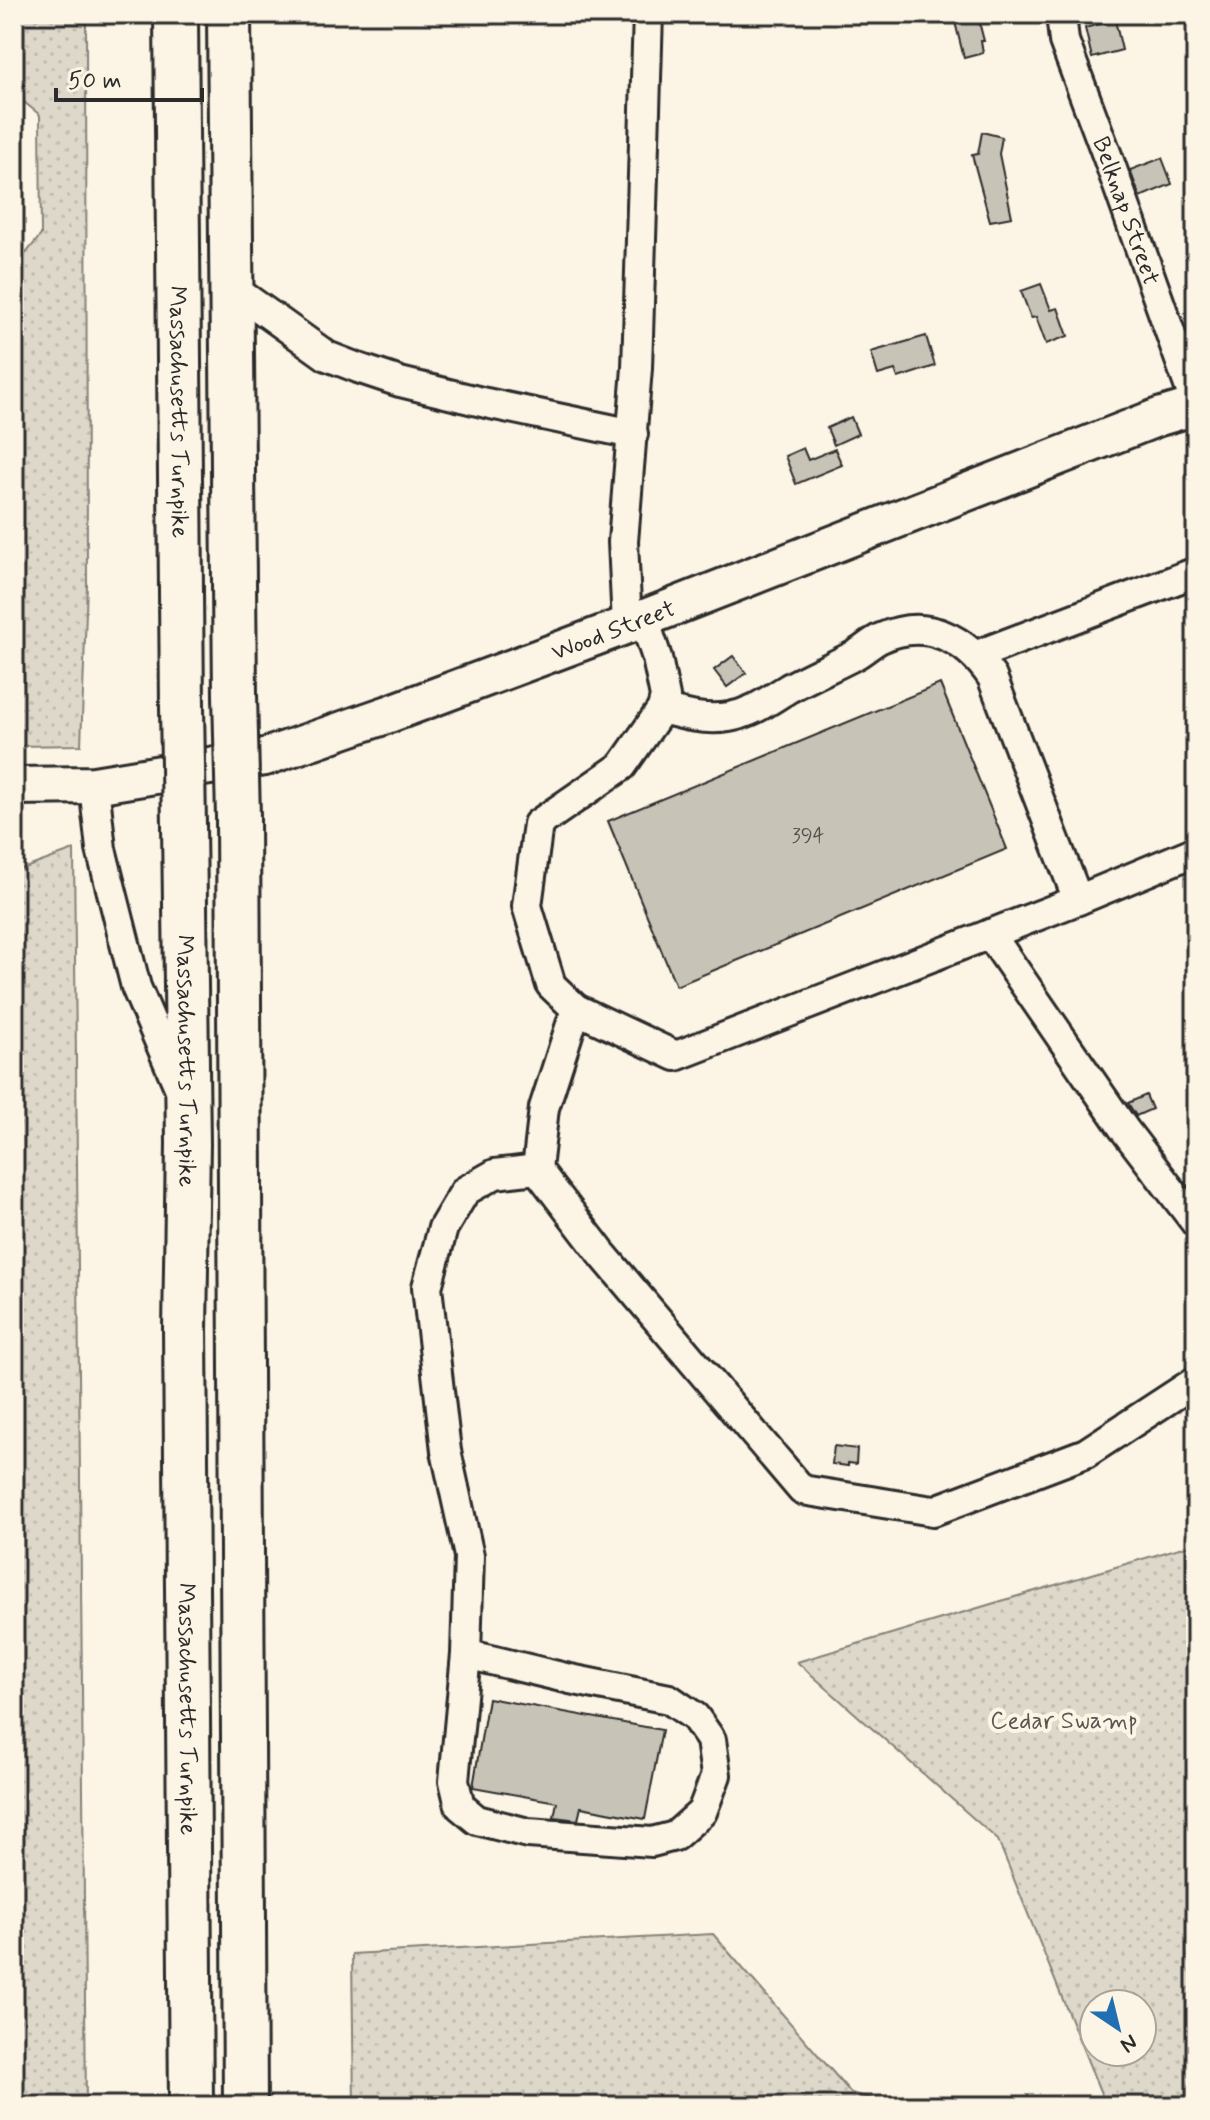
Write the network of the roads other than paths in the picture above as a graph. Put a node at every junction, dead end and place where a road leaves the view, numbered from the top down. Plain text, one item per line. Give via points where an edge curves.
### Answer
1 (176, 14) edge
2 (229, 14) edge
3 (648, 14) edge
4 (1061, 14) edge
5 (232, 288) junction
6 (1196, 406) edge
7 (633, 434) junction
8 (1196, 572) edge
9 (636, 622) junction
10 (977, 655) junction
11 (662, 709) junction
12 (94, 785) junction
13 (14, 786) edge
14 (1196, 851) edge
15 (1078, 900) junction
16 (990, 934) junction
17 (576, 1009) junction
18 (187, 1107) junction
19 (537, 1169) junction
20 (1196, 1223) edge
21 (1196, 1381) edge
22 (466, 1654) junction
23 (191, 2106) edge
24 (245, 2106) edge

1 - 18 highway, Massachusetts Turnpike, bridge
2 - 5 highway
3 - 7 street
4 - 6 street, Belknap Street via 1064,41
5 - 7 street via 327,356 358,368 486,403
5 - 24 highway, bridge
6 - 9 main road, Wood Street
7 - 9 street via 623,542
8 - 10 street
9 - 11 street via 657,658 665,697
9 - 12 main road, Wood Street via 265,757
10 - 11 street via 932,631 906,631 881,638 761,707 706,718
10 - 15 street via 992,677
11 - 17 street via 622,766 538,824 527,906 551,985
12 - 13 main road, Wood Street
12 - 18 street via 101,849 136,987
14 - 15 street
15 - 16 street
16 - 17 street via 676,1056
16 - 20 street via 1124,1129
17 - 19 street via 544,1108
18 - 23 highway, Massachusetts Turnpike
19 - 21 street via 802,1490 933,1511 1086,1453
19 - 22 street via 495,1174 465,1191 443,1228 427,1287 446,1451 469,1556
22 - 22 street via 669,1699 695,1717 711,1740 716,1775 702,1812 675,1836 652,1842 528,1833 477,1820 460,1806 454,1781

